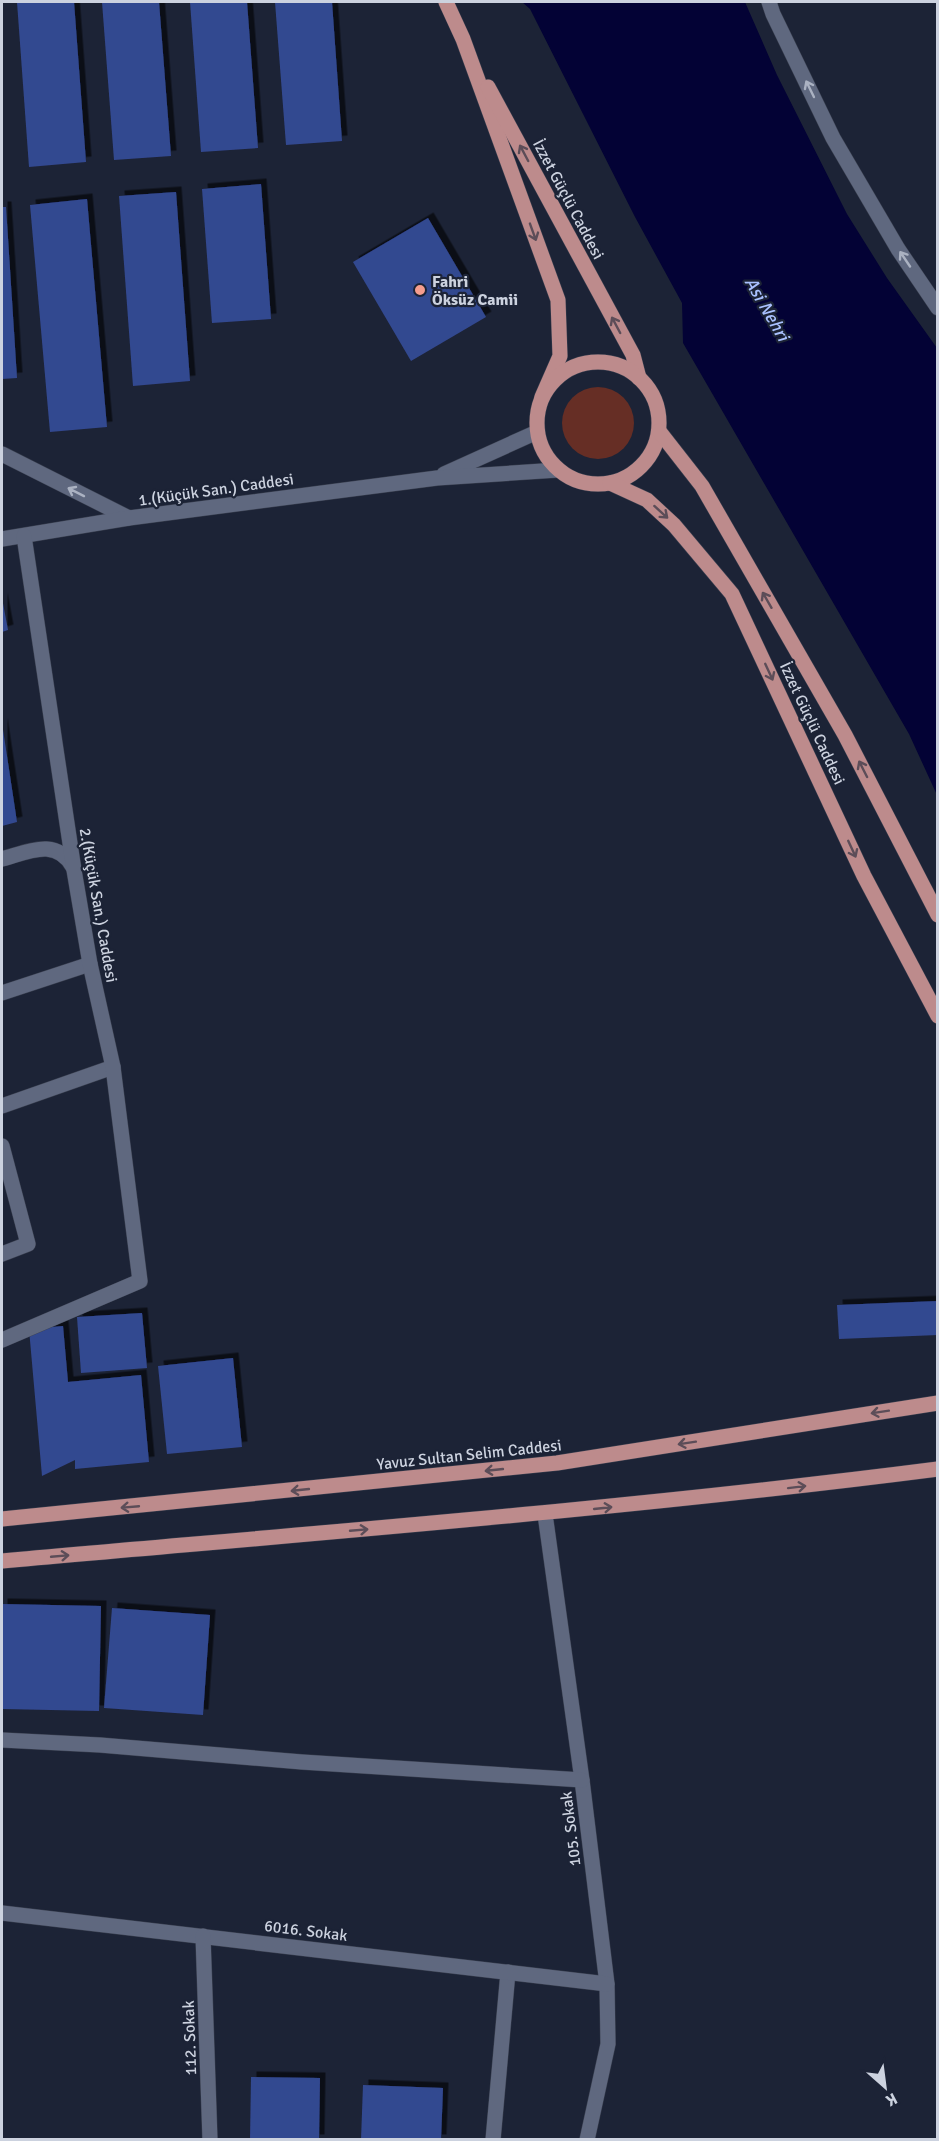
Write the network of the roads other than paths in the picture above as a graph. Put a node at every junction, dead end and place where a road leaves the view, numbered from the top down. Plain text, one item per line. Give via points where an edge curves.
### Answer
1 (446, 2) edge
2 (769, 2) edge
3 (463, 39) junction
4 (938, 308) edge
5 (639, 378) junction
6 (542, 397) junction
7 (659, 431) junction
8 (537, 432) junction
9 (2, 453) edge
10 (558, 470) junction
11 (437, 477) junction
12 (610, 483) junction
13 (129, 518) junction
14 (24, 536) junction
15 (2, 539) edge
16 (2, 859) edge
17 (74, 870) junction
18 (938, 915) edge
19 (90, 964) junction
20 (2, 993) edge
21 (938, 1016) edge
22 (113, 1067) junction
23 (2, 1106) edge
24 (2, 1146) edge
25 (2, 1254) edge
26 (2, 1340) edge
27 (938, 1403) edge
28 (938, 1469) edge
29 (545, 1514) junction
30 (2, 1519) edge
31 (2, 1561) edge
32 (2, 1740) edge
33 (582, 1779) junction
34 (2, 1913) edge
35 (203, 1936) junction
36 (508, 1972) junction
37 (607, 1984) junction
38 (210, 2139) edge
39 (493, 2139) edge
40 (587, 2139) edge

1 - 3 main road, İzzet Güçlü Caddesi
4 -> 2 street via 898,249 833,138
5 -> 3 main road, İzzet Güçlü Caddesi via 633,355
3 -> 6 main road, İzzet Güçlü Caddesi via 558,300 560,356
5 - 6 main road via 615,365 586,363 568,370
5 - 7 main road, İzzet Güçlü Caddesi via 658,412
6 - 8 main road, İzzet Güçlü Caddesi
7 - 12 main road, İzzet Güçlü Caddesi via 643,465 628,477
18 -> 7 main road, İzzet Güçlü Caddesi via 845,735 702,486
8 - 10 main road, İzzet Güçlü Caddesi via 548,459
8 - 11 street, 1.(Küçük San.) Caddesi
13 -> 9 street
10 - 11 street, 1.(Küçük San.) Caddesi
10 - 12 main road, İzzet Güçlü Caddesi via 574,480
11 - 13 street, 1.(Küçük San.) Caddesi
12 -> 21 main road, İzzet Güçlü Caddesi via 654,506 732,594 864,876
13 - 14 street, 1.(Küçük San.) Caddesi
14 - 15 street, 1.(Küçük San.) Caddesi
14 - 17 street, 2.(Küçük San.) Caddesi
16 - 17 street via 44,847 67,857
17 - 19 street, 2.(Küçük San.) Caddesi
19 - 20 street
19 - 22 street, 2.(Küçük San.) Caddesi
22 - 23 street
22 - 26 street, 2.(Küçük San.) Caddesi via 140,1281
24 - 25 street via 28,1244
27 -> 30 main road, Yavuz Sultan Selim Caddesi via 557,1463
29 -> 28 main road
31 -> 29 main road
29 - 33 street, 105. Sokak
32 - 33 street
33 - 37 street, 105. Sokak
34 - 35 street, 6016. Sokak
35 - 36 street, 6016. Sokak
35 - 38 street, 112. Sokak
36 - 37 street, 6016. Sokak
36 - 39 street
37 - 40 street, 105. Sokak via 608,2044

